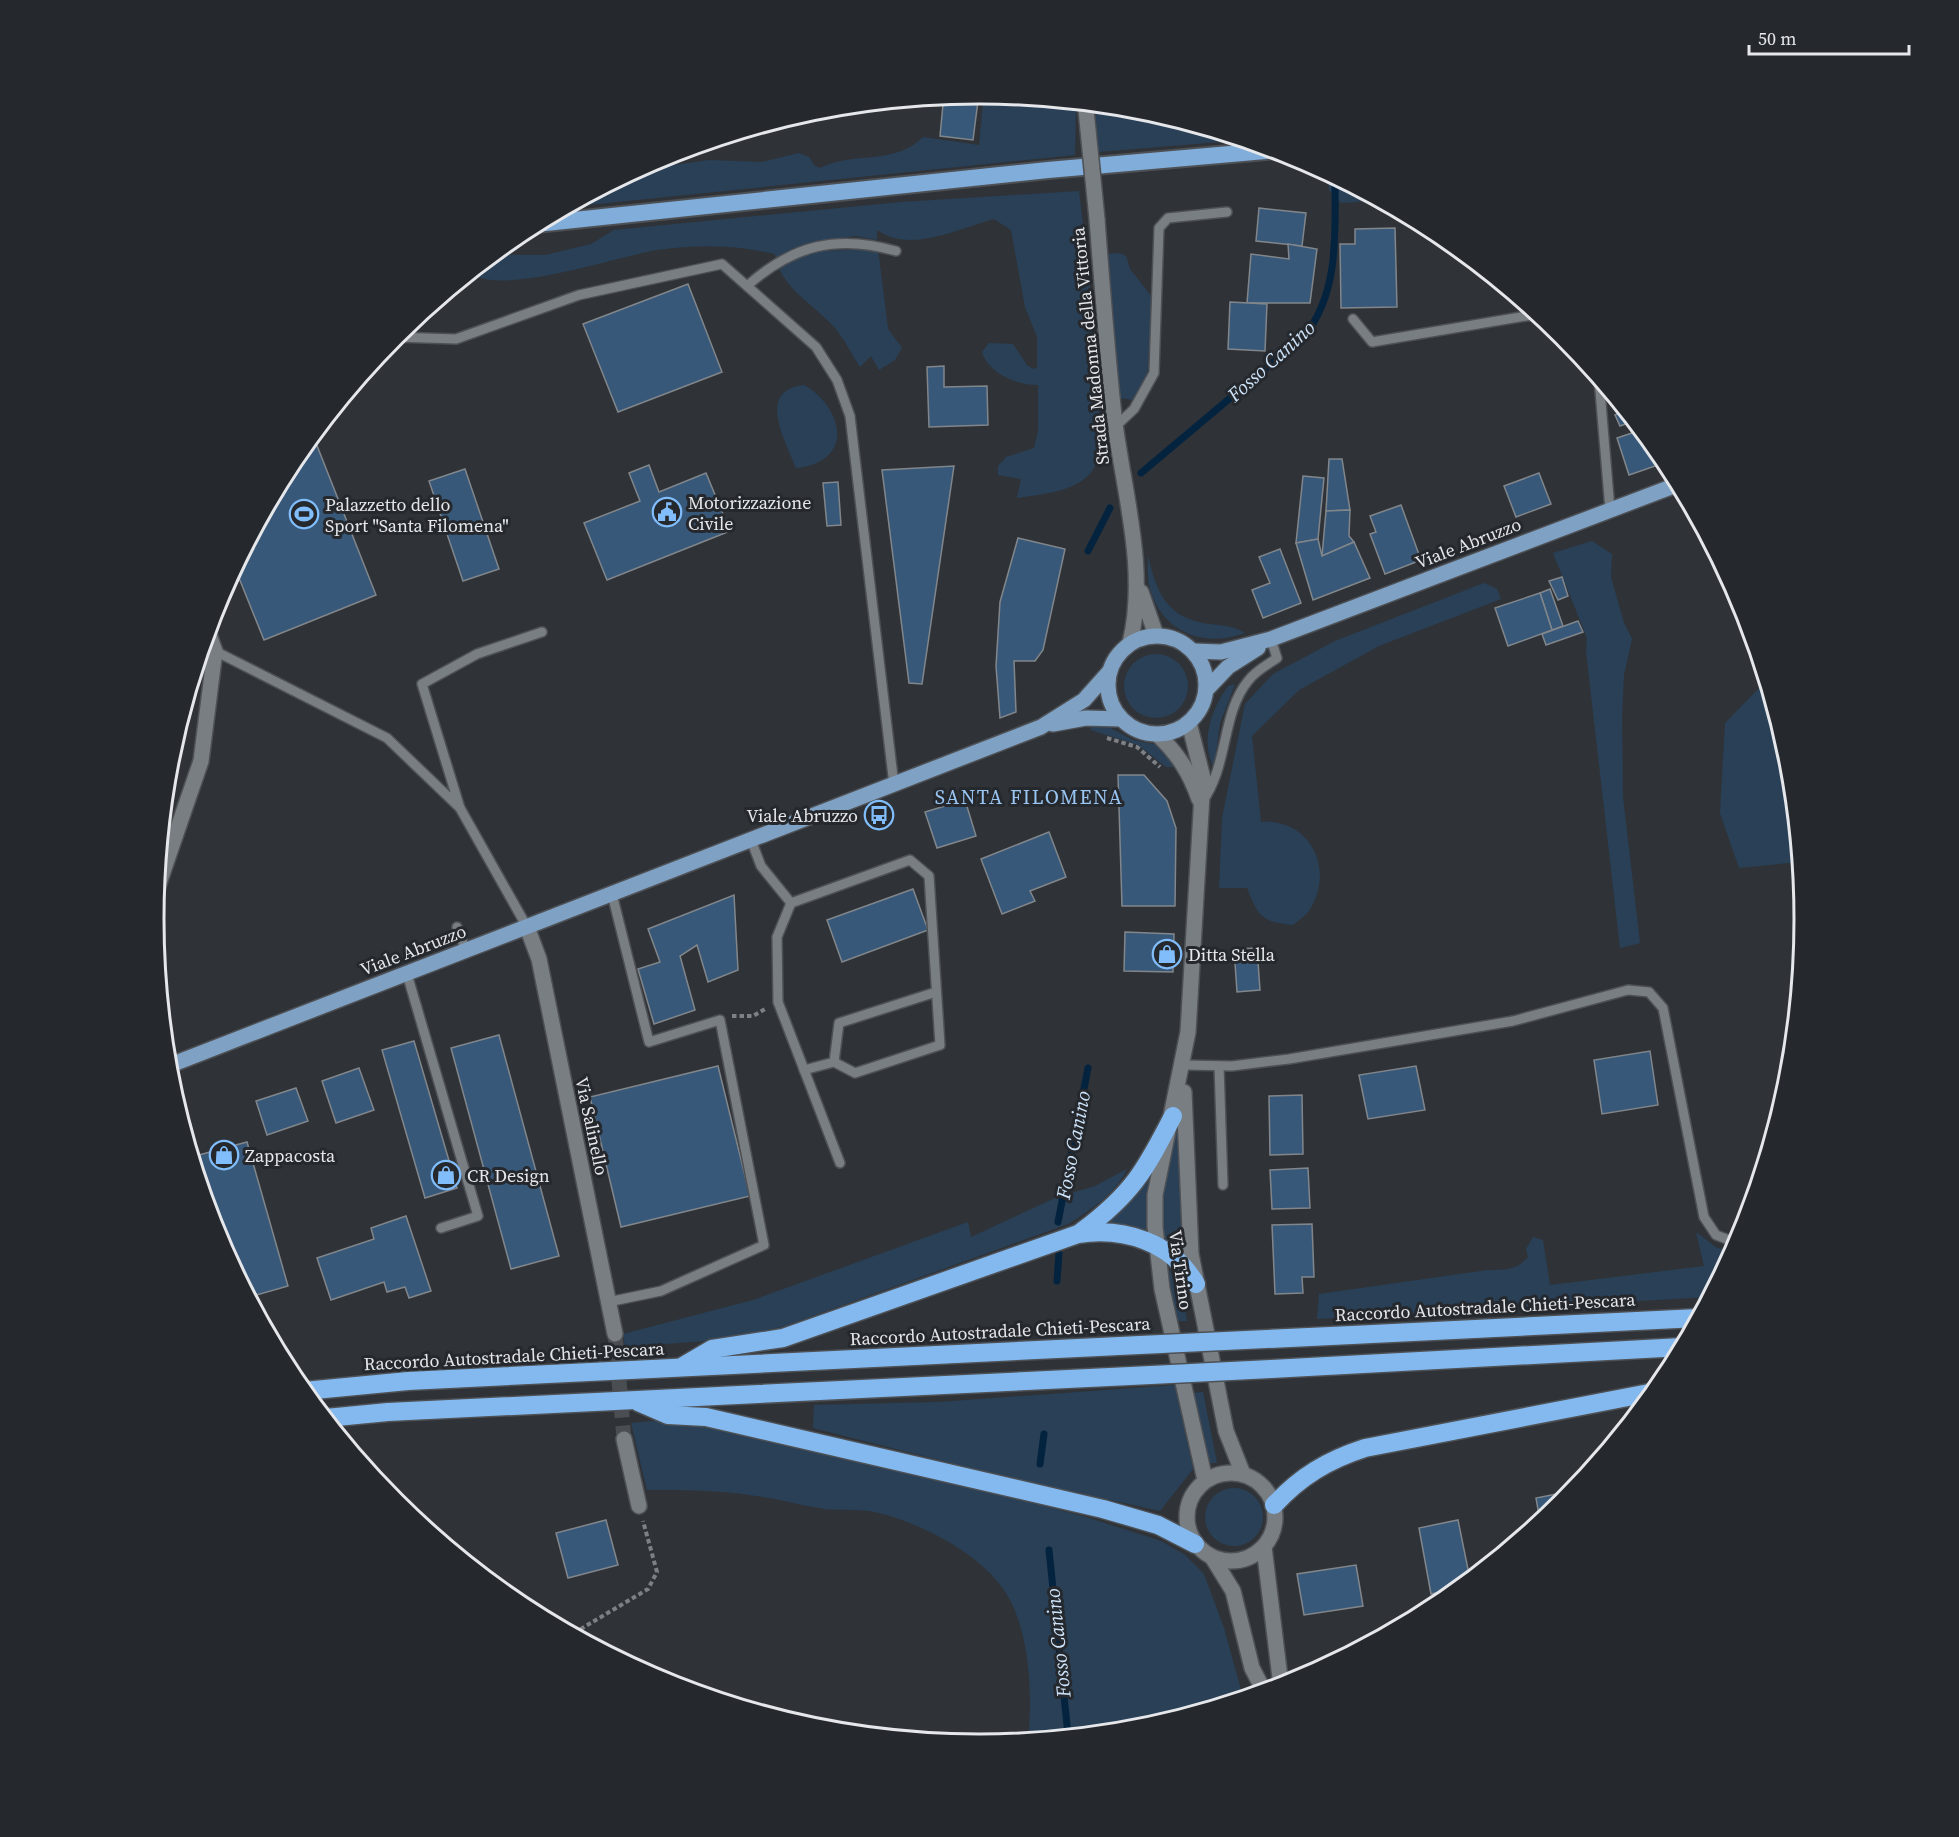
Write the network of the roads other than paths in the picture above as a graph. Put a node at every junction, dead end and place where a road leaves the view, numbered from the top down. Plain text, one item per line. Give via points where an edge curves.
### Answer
1 (1086, 110) edge
2 (1254, 152) edge
3 (1227, 212) dead end
4 (558, 222) edge
5 (896, 251) dead end
6 (747, 286) junction
7 (1528, 317) edge
8 (1353, 319) dead end
9 (408, 337) edge
10 (1600, 391) edge
11 (1116, 426) junction
12 (1670, 487) edge
13 (1610, 510) junction
14 (1138, 584) junction
15 (542, 632) dead end
16 (1156, 635) junction
17 (1271, 639) junction
18 (1130, 643) junction
19 (213, 645) edge
20 (215, 651) junction
21 (1193, 651) junction
22 (1109, 672) junction
23 (1207, 689) junction
24 (1121, 719) junction
25 (1189, 723) junction
26 (1041, 727) junction
27 (1158, 735) junction
28 (894, 785) junction
29 (1201, 804) junction
30 (460, 808) junction
31 (751, 840) junction
32 (166, 862) edge
33 (612, 894) junction
34 (791, 903) junction
35 (457, 927) dead end
36 (527, 927) junction
37 (466, 951) junction
38 (407, 974) junction
39 (936, 992) junction
40 (177, 1062) edge
41 (834, 1062) junction
42 (1184, 1065) junction
43 (1219, 1066) junction
44 (804, 1070) junction
45 (1173, 1116) junction
46 (840, 1163) dead end
47 (1223, 1185) dead end
48 (441, 1228) dead end
49 (1078, 1234) junction
50 (1728, 1239) edge
51 (1156, 1245) junction
52 (1196, 1284) junction
53 (608, 1302) junction
54 (1689, 1318) edge
55 (615, 1334) tunnel mouth
56 (1672, 1348) edge
57 (679, 1368) junction
58 (315, 1390) edge
59 (1640, 1395) edge
60 (634, 1400) junction
61 (335, 1417) edge
62 (624, 1439) tunnel mouth
63 (1243, 1474) junction
64 (1205, 1480) junction
65 (1274, 1505) junction
66 (639, 1506) road end
67 (1195, 1544) junction
68 (1264, 1547) junction
69 (1212, 1557) junction
70 (1280, 1675) edge
71 (1260, 1683) edge

1 - 11 main road, Strada Madonna della Vittoria, bridge
2 - 4 highway
3 - 11 lane via 1168,218 1158,228 1154,373 1134,409
5 - 6 lane via 854,242 807,248 785,257
6 - 9 lane via 722,264 579,296 456,339
6 - 28 lane via 816,347 837,380 850,416
7 - 8 lane via 1372,342
10 - 13 lane
11 - 14 main road, Strada Madonna della Vittoria
12 - 13 main road, Viale Abruzzo
13 - 17 main road, Viale Abruzzo
14 - 16 main road, Strada Madonna della Vittoria
14 - 18 main road, Strada Madonna della Vittoria via 1137,614
15 - 30 lane via 477,654 422,684
16 - 18 main road
16 - 21 main road via 1177,639
17 - 21 main road, Viale Abruzzo via 1221,652
17 - 23 main road, Viale Abruzzo via 1238,660
17 - 29 lane via 1277,658 1243,687 1220,769
18 - 22 main road via 1121,650
19 - 20 main road
20 - 30 lane via 387,738
20 - 32 main road via 201,761
21 - 23 main road via 1201,662
22 - 24 main road via 1107,688
22 - 26 main road, Viale Abruzzo via 1084,700
23 - 25 main road via 1201,708
24 - 26 main road, Viale Abruzzo via 1086,718
24 - 27 main road via 1144,733
25 - 27 main road
25 - 29 main road, Via Tirino via 1202,771
26 - 28 main road, Viale Abruzzo
27 - 29 main road, Via Tirino via 1184,764
28 - 31 main road, Viale Abruzzo
29 - 42 main road, Via Tirino
30 - 36 lane
31 - 33 main road, Viale Abruzzo
31 - 34 lane via 761,866
33 - 36 main road, Viale Abruzzo
33 - 53 lane via 649,1042 720,1020 764,1245 661,1291
34 - 39 lane via 910,860 929,876
34 - 44 lane via 777,937 778,1002
35 - 37 lane
36 - 37 main road, Viale Abruzzo
36 - 53 main road, Via Salinello via 539,959
37 - 38 main road, Viale Abruzzo
38 - 40 main road, Viale Abruzzo
38 - 48 lane via 478,1216
39 - 41 lane via 839,1023
39 - 41 lane via 940,1045 855,1073
41 - 44 lane
42 - 43 lane
42 - 45 main road, Via Tirino
42 - 52 main road, Via Tirino via 1191,1254
43 - 47 lane
43 - 50 lane via 1289,1059 1465,1030 1628,990 1649,992 1663,1008 1706,1224 1716,1235
44 - 46 lane
45 - 49 highway via 1150,1162 1128,1193
45 - 51 main road, Via Tirino via 1155,1194
49 - 51 highway via 1104,1230 1127,1233
49 - 57 highway via 783,1338 712,1349
51 - 52 highway via 1181,1264
51 - 64 main road, Via Tirino
52 - 63 main road, Via Tirino via 1226,1431
53 - 55 main road, Via Salinello
54 - 57 highway, Raccordo Autostradale Chieti-Pescara, bridge
56 - 60 highway, bridge
57 - 58 highway, Raccordo Autostradale Chieti-Pescara via 408,1381
59 - 65 highway via 1365,1448 1314,1469
60 - 61 highway
60 - 67 highway via 668,1415 706,1417 1103,1509 1158,1526
62 - 66 main road
63 - 64 main road via 1223,1473
63 - 65 main road via 1268,1491
64 - 67 main road via 1188,1503 1187,1524
65 - 68 main road via 1272,1534
67 - 69 main road
68 - 69 main road via 1240,1561
68 - 70 main road
69 - 71 main road via 1233,1591 1252,1668

